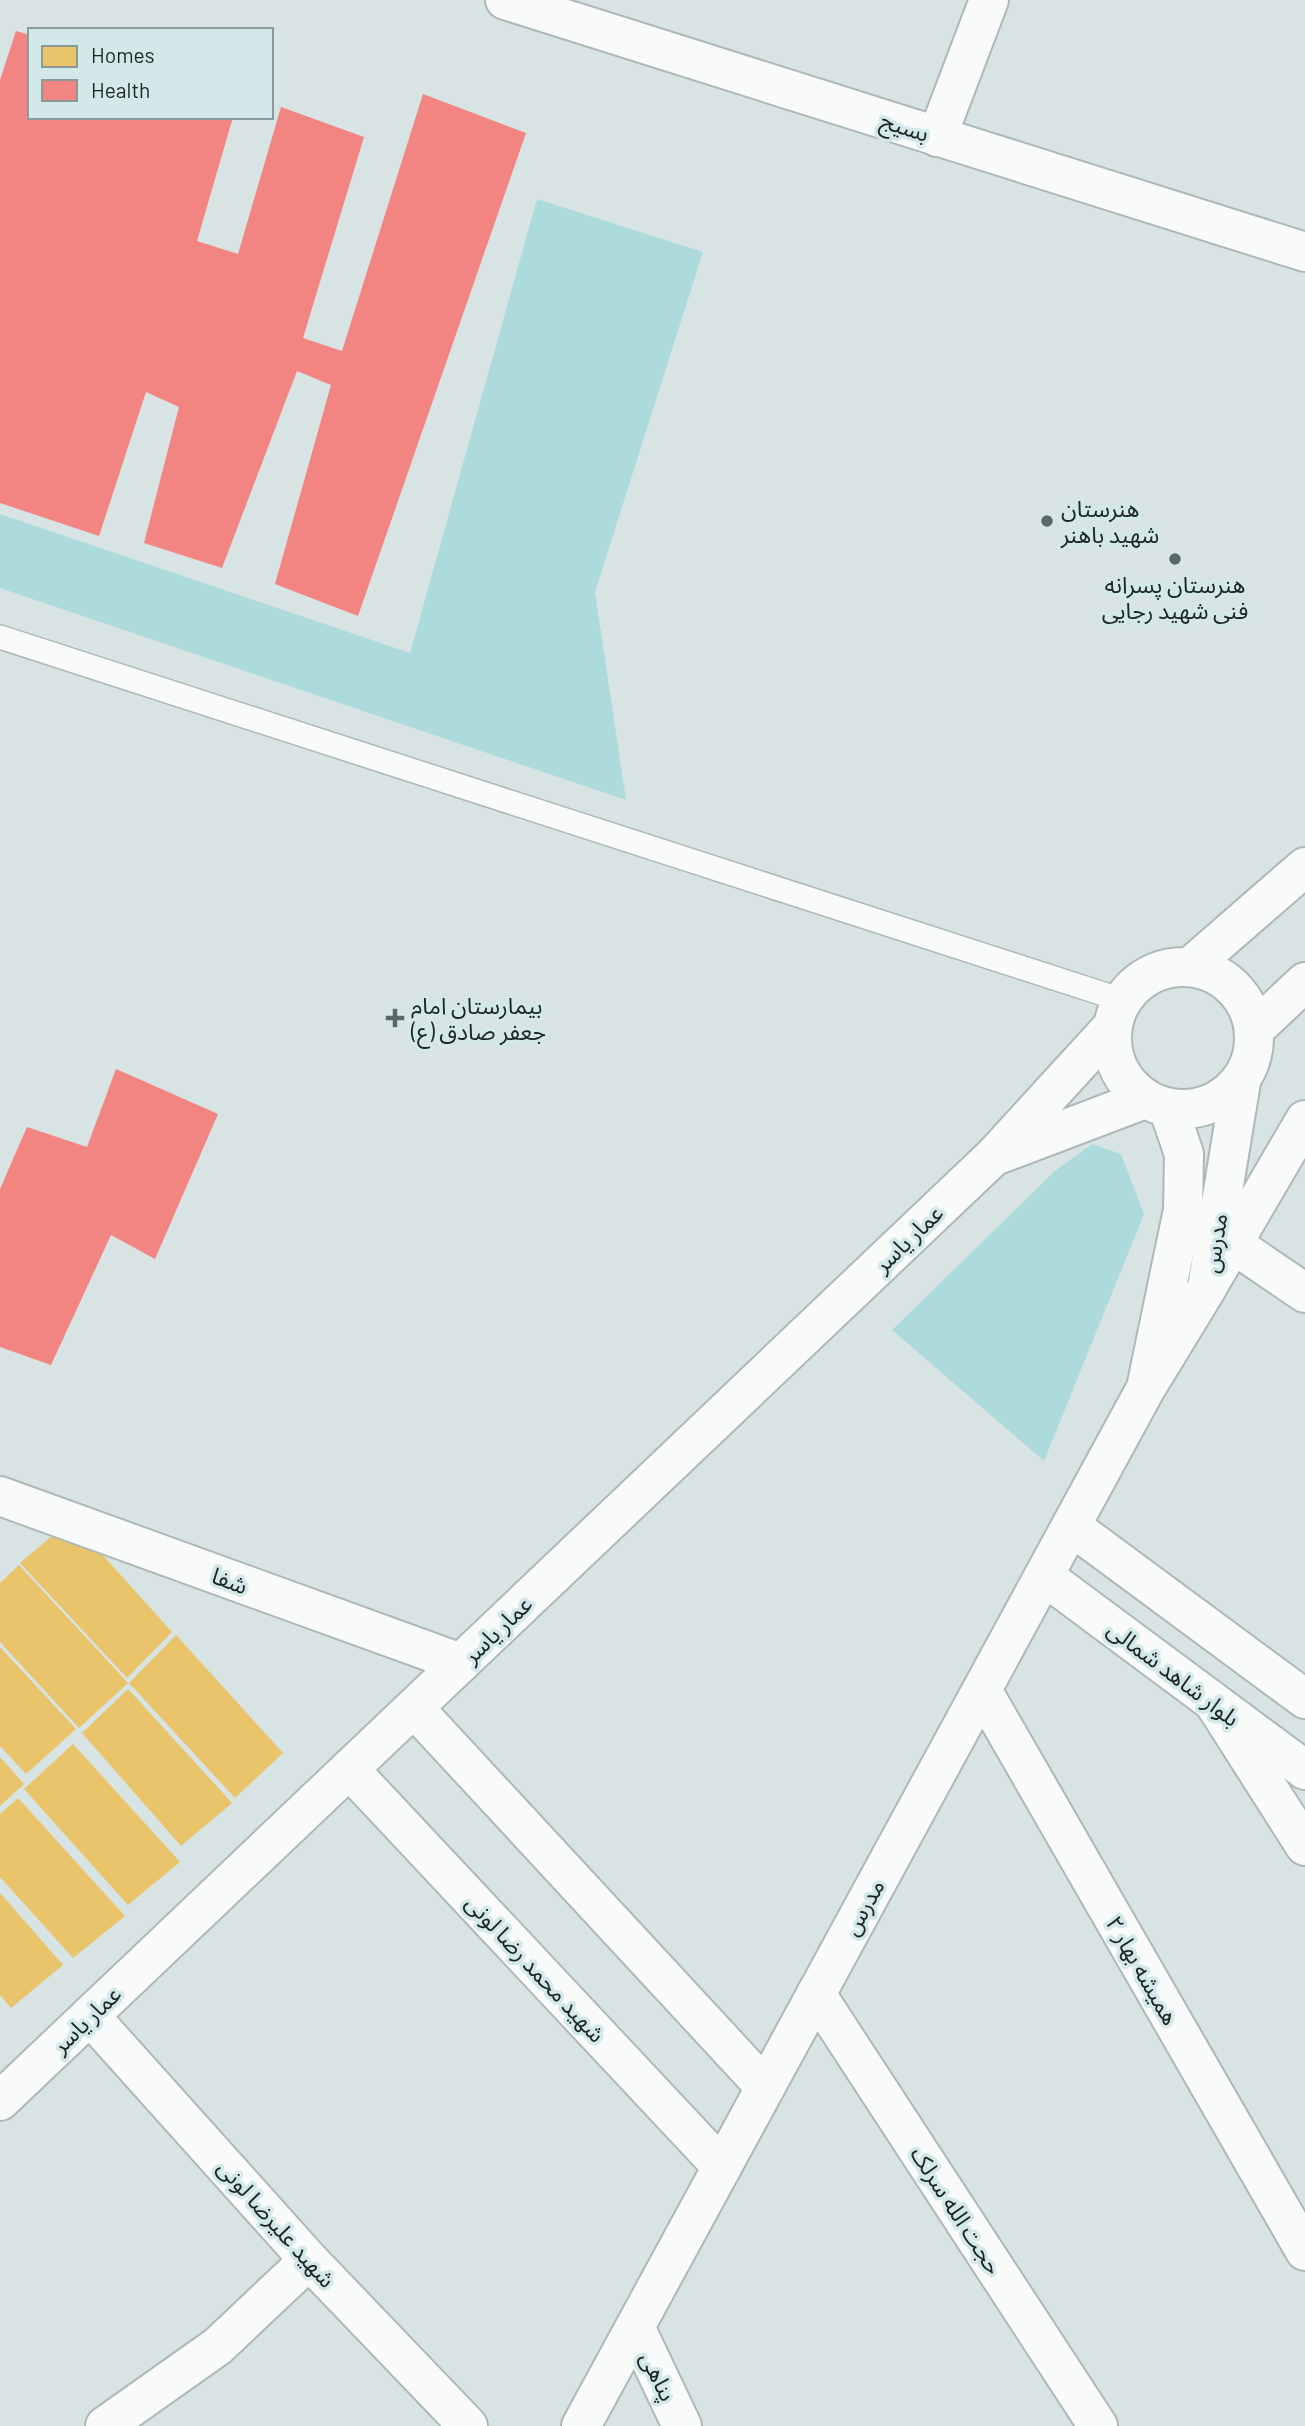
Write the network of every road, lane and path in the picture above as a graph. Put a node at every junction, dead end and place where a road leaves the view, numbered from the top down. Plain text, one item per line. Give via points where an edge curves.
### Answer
1 (989, 0) edge
2 (518, 2) edge
3 (937, 137) junction
4 (1305, 252) edge
5 (0, 637) edge
6 (1305, 867) edge
7 (1190, 967) junction
8 (1305, 982) edge
9 (1117, 1013) junction
10 (1254, 1030) junction
11 (1241, 1082) junction
12 (1157, 1105) junction
13 (1305, 1120) edge
14 (995, 1156) junction
15 (1233, 1244) junction
16 (1208, 1288) junction
17 (1305, 1293) edge
18 (1146, 1388) junction
19 (9, 1511) edge
20 (1071, 1526) junction
21 (1044, 1576) junction
22 (461, 1663) junction
23 (982, 1690) junction
24 (1305, 1699) edge
25 (1214, 1702) junction
26 (414, 1708) junction
27 (349, 1769) junction
28 (1305, 1770) edge
29 (1305, 1846) edge
30 (816, 1994) junction
31 (90, 2016) junction
32 (765, 2087) junction
33 (0, 2101) edge
34 (722, 2167) junction
35 (1305, 2251) edge
36 (309, 2260) junction
37 (635, 2327) junction
38 (105, 2426) edge
39 (468, 2426) edge
40 (581, 2426) edge
41 (682, 2426) edge
42 (1098, 2426) edge

1 - 3 street
2 - 3 street, بسیج
3 - 4 street, بسیج
5 - 9 lane
6 - 7 street
7 - 9 street via 1151,973 1135,985
7 - 10 street via 1213,973 1233,987 1247,1007
8 - 10 street
9 - 12 street via 1113,1056 1126,1082
9 - 14 street, عمار یاسر
10 - 11 street via 1253,1057
11 - 12 street via 1221,1100 1197,1110
11 - 16 street, مدرس
12 - 14 street, عمار یاسر
12 - 18 street, مدرس via 1184,1154 1183,1210
13 - 15 street
14 - 22 street, عمار یاسر
15 - 16 street
15 - 17 street
16 - 18 street, مدرس
18 - 20 street, مدرس
19 - 22 street, شفا
20 - 21 street, مدرس
20 - 24 street
21 - 23 street, مدرس
21 - 25 street, بلوار شاهد شمالی
22 - 26 street, عمار یاسر
23 - 30 street, مدرس
23 - 35 street, همیشه بهار ۲
25 - 28 street, بلوار شاهد شمالی
25 - 29 street
26 - 27 street, عمار یاسر
26 - 32 street
27 - 31 street, عمار یاسر
27 - 34 street, شهید محمد رضا لونی
30 - 32 street, مدرس
30 - 42 street, حجت الله سرلک
31 - 33 street, عمار یاسر
31 - 36 street, شهید علیرضا لونی
32 - 34 street, مدرس
34 - 37 street, مدرس
36 - 38 street via 218,2346
36 - 39 street, شهید علیرضا لونی
37 - 40 street, مدرس
37 - 41 street, پناهی

